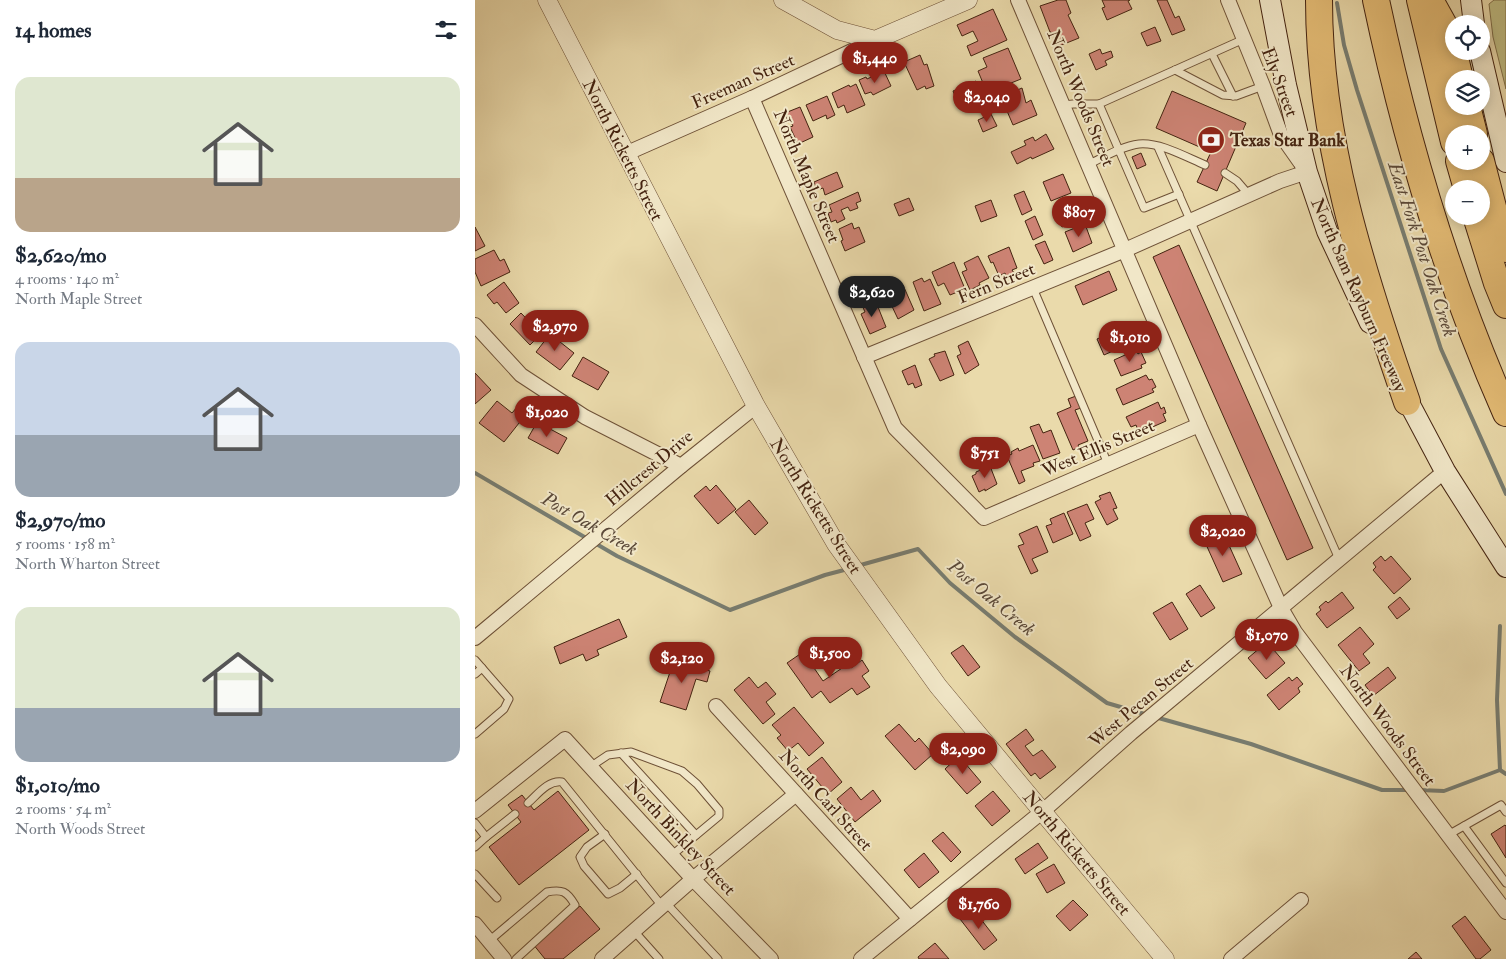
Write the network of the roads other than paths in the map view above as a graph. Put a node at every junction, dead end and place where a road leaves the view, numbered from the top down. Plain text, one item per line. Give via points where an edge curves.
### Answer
1 (547, 0) edge
2 (783, 0) edge
3 (968, 0) edge
4 (1018, 0) edge
5 (1228, 0) edge
6 (1270, 0) edge
7 (1319, 0) edge
8 (1377, 0) edge
9 (1420, 0) edge
10 (1430, 0) edge
11 (1471, 0) edge
12 (1473, 15) edge
13 (1244, 39) junction
14 (875, 40) junction
15 (1212, 54) junction
16 (1482, 60) edge
17 (1175, 70) junction
18 (1458, 70) edge
19 (1263, 86) junction
20 (1233, 96) junction
21 (753, 98) junction
22 (1099, 104) junction
23 (1063, 105) junction
24 (1450, 125) edge
25 (1158, 147) junction
26 (1119, 151) junction
27 (625, 154) junction
28 (1506, 162) edge
29 (1089, 164) junction
30 (1205, 166) dead end
31 (1483, 170) edge
32 (1307, 172) junction
33 (1225, 173) dead end
34 (1179, 194) junction
35 (1249, 195) junction
36 (1191, 221) junction
37 (1479, 225) edge
38 (1506, 249) edge
39 (1125, 250) junction
40 (1033, 288) junction
41 (1506, 305) edge
42 (475, 325) edge
43 (865, 357) junction
44 (1407, 402) junction
45 (756, 406) junction
46 (1506, 413) edge
47 (1199, 426) junction
48 (1108, 464) junction
49 (681, 466) junction
50 (1445, 471) junction
51 (984, 518) joint
52 (1339, 560) junction
53 (1506, 567) edge
54 (1281, 608) junction
55 (478, 631) edge
56 (475, 660) edge
57 (482, 668) junction
58 (475, 674) edge
59 (715, 706) dead end
60 (475, 734) edge
61 (621, 753) junction
62 (590, 767) junction
63 (795, 794) junction
64 (528, 803) dead end
65 (1043, 811) junction
66 (475, 812) edge
67 (1506, 812) edge
68 (515, 814) dead end
69 (475, 823) edge
70 (1464, 826) junction
71 (605, 834) junction
72 (696, 835) junction
73 (1447, 835) junction
74 (486, 837) junction
75 (475, 847) edge
76 (671, 856) junction
77 (475, 874) edge
78 (637, 874) junction
79 (693, 879) junction
80 (1506, 883) edge
81 (497, 898) dead end
82 (1301, 900) dead end
83 (664, 904) junction
84 (1506, 912) edge
85 (910, 919) junction
86 (475, 924) edge
87 (634, 931) junction
88 (489, 941) junction
89 (504, 959) edge
90 (515, 959) edge
91 (602, 959) edge
92 (659, 959) edge
93 (718, 959) edge
94 (771, 959) edge
95 (861, 959) edge
96 (1165, 959) edge
97 (1231, 959) edge

1 - 27 street, North Ricketts Street
2 - 14 street via 837,30
3 - 14 street
4 - 23 street, North Woods Street
5 - 13 street, Ely Street
6 - 32 main road, North Sam Rayburn Freeway
7 - 44 highway via 1327,104 1340,179 1357,249
8 - 46 highway via 1390,67 1432,216 1460,302
9 - 24 highway
10 - 18 highway via 1450,36
11 - 12 main road
13 - 15 lane
13 - 19 street, Ely Street
14 - 21 street, Freeman Street
15 - 17 lane
15 - 20 lane
16 - 28 main road
17 - 20 lane via 1223,95
17 - 22 lane
19 - 20 lane
19 - 32 street, Ely Street via 1281,135
21 - 27 street, Freeman Street
21 - 43 street, North Maple Street
22 - 23 lane
22 - 26 lane
23 - 29 street, North Woods Street
25 - 26 lane via 1141,144
25 - 30 lane
25 - 34 lane
26 - 29 lane
26 - 34 lane via 1144,208
27 - 45 street, North Ricketts Street
29 - 39 street, North Woods Street
31 - 38 highway
32 - 35 street, Fern Street
32 - 44 main road, North Sam Rayburn Freeway via 1327,231
33 - 35 lane
34 - 36 lane
35 - 36 street, Fern Street
36 - 39 street, Fern Street
36 - 52 lane
37 - 41 highway
39 - 40 street, Fern Street
39 - 47 street, North Woods Street
40 - 43 street, Fern Street
40 - 48 lane
42 - 49 street via 521,375 585,417
43 - 51 street, North Maple Street via 895,428
44 - 50 main road, North Sam Rayburn Freeway
45 - 49 street, Hillcrest Drive
45 - 65 street, North Ricketts Street via 836,544 938,686
47 - 48 street, West Ellis Street
47 - 54 street, North Woods Street
48 - 51 street, West Ellis Street
49 - 55 street, Hillcrest Drive
50 - 52 street, West Pecan Street
50 - 53 main road, North Sam Rayburn Freeway
52 - 54 street, West Pecan Street
54 - 65 street, West Pecan Street
54 - 73 street, North Woods Street via 1295,632
56 - 57 lane
57 - 58 lane
57 - 60 lane via 509,699 504,709
59 - 63 street, North Carl Street
61 - 62 lane via 609,755
61 - 72 lane
61 - 72 lane via 631,752 682,771 697,784 719,810 719,816
62 - 66 street, North Binkley Street via 565,739
62 - 76 street, North Binkley Street
63 - 79 street
63 - 85 street, North Carl Street
64 - 71 lane via 546,786 562,782
65 - 85 street, West Pecan Street
65 - 96 street, North Ricketts Street
67 - 70 lane via 1501,805
68 - 74 lane
69 - 74 lane
70 - 73 lane
70 - 80 lane
71 - 78 lane
71 - 78 lane via 587,847 580,857 584,866 608,894
72 - 76 lane
73 - 84 street, North Woods Street
74 - 75 lane
76 - 79 street, North Binkley Street
77 - 81 lane
78 - 83 lane
79 - 83 street
79 - 94 street, North Binkley Street
82 - 97 street
83 - 87 street
83 - 93 lane
85 - 95 street, West Pecan Street
86 - 88 street
87 - 91 street
87 - 92 lane
88 - 89 street
88 - 90 lane via 547,892 559,890 570,896 575,905

